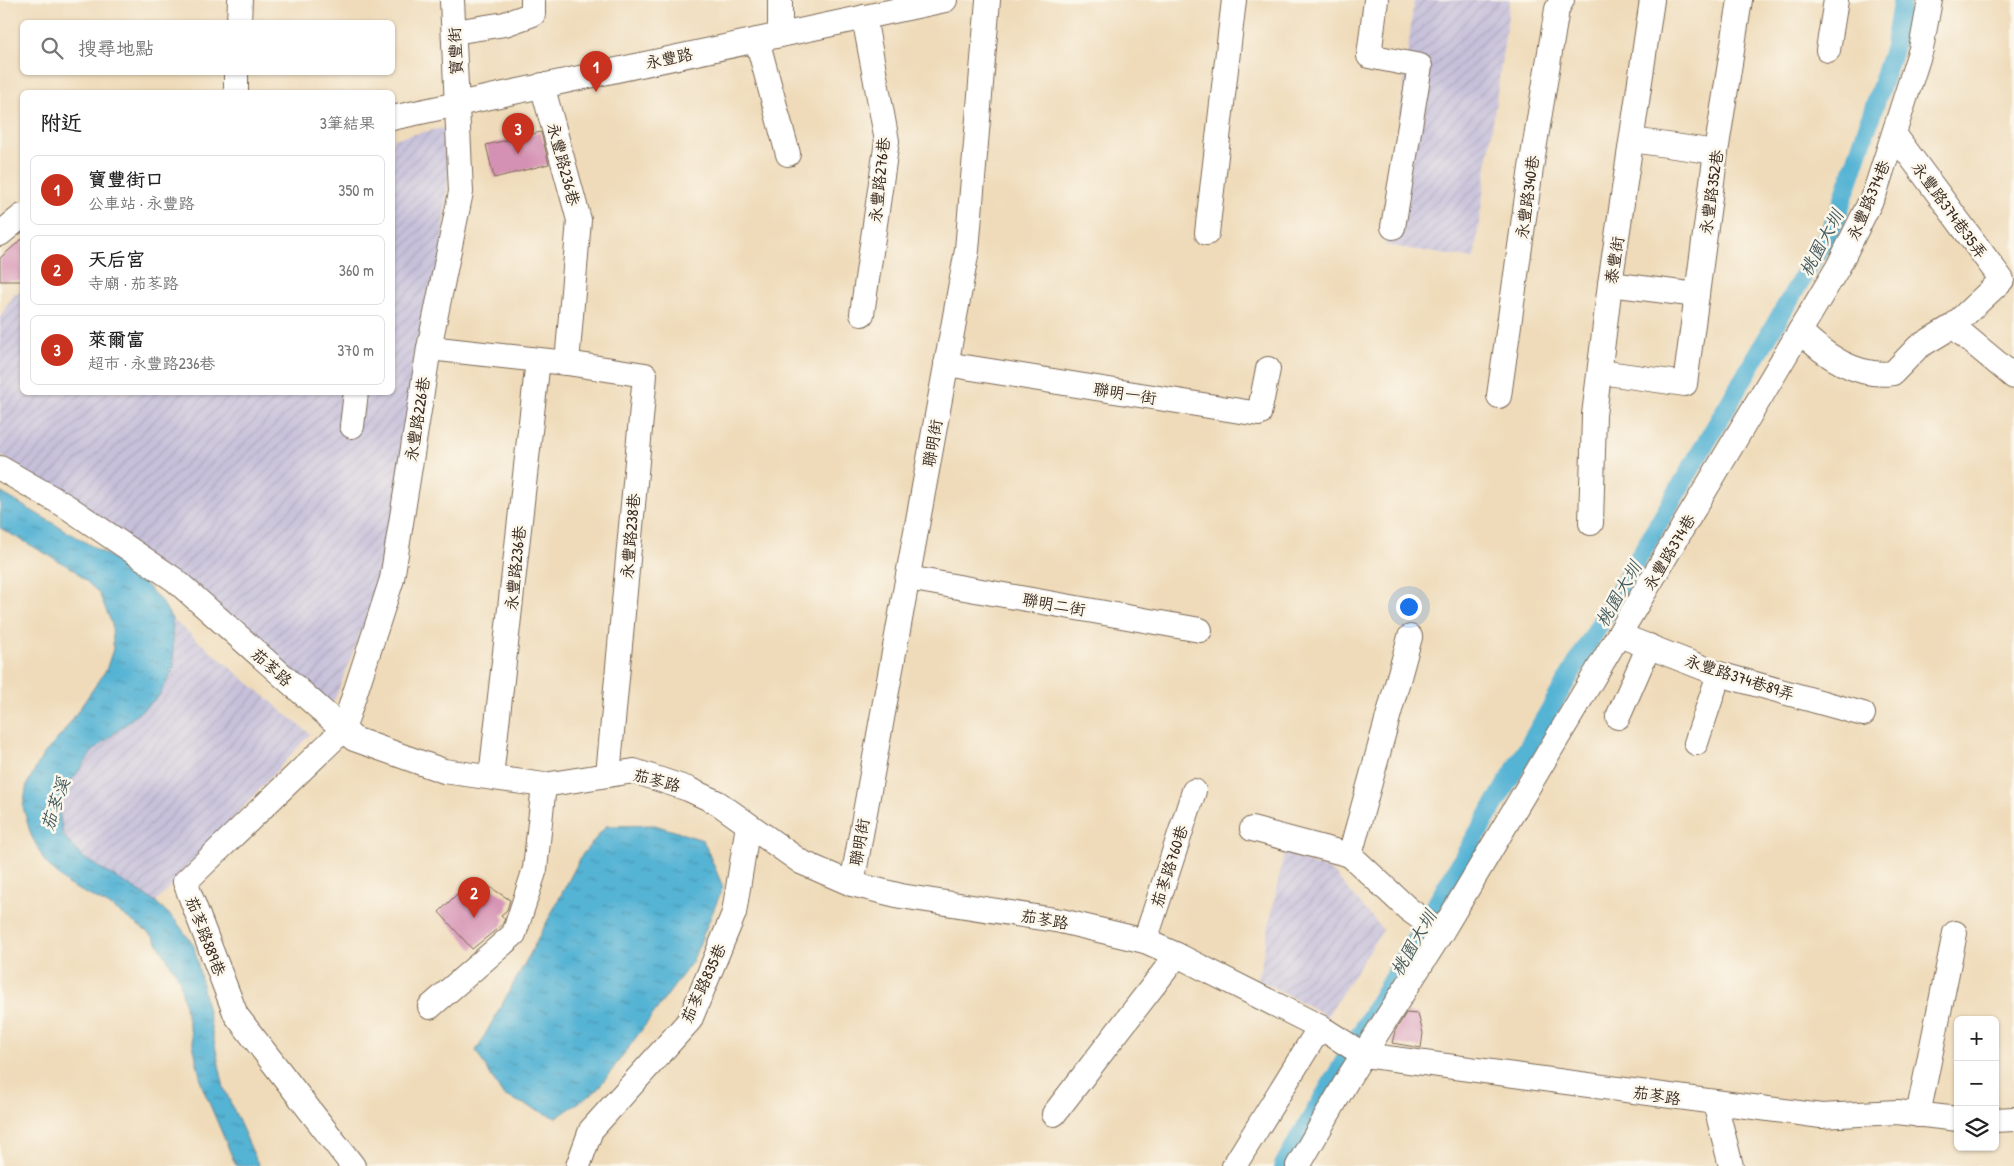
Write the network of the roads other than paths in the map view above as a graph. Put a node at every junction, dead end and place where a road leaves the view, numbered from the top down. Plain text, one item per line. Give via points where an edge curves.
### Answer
1 (240, 0) edge
2 (452, 0) edge
3 (533, 0) edge
4 (780, 0) edge
5 (945, 0) edge
6 (988, 0) edge
7 (1234, 0) edge
8 (1376, 0) edge
9 (1562, 0) edge
10 (1740, 0) edge
11 (1836, 0) edge
12 (1930, 0) edge
13 (1647, 1) edge
14 (864, 17) junction
15 (239, 20) edge
16 (454, 32) junction
17 (780, 35) junction
18 (757, 40) junction
19 (1828, 50) dead end
20 (236, 75) edge
21 (542, 85) junction
22 (236, 90) edge
23 (458, 103) junction
24 (395, 117) edge
25 (1894, 134) junction
26 (1632, 140) junction
27 (1716, 152) junction
28 (788, 154) dead end
29 (20, 218) edge
30 (1393, 227) dead end
31 (1208, 233) dead end
32 (0, 234) edge
33 (1610, 284) junction
34 (1697, 295) junction
35 (862, 314) dead end
36 (1953, 326) junction
37 (1800, 331) junction
38 (429, 348) junction
39 (538, 360) junction
40 (567, 363) junction
41 (946, 364) junction
42 (1268, 369) dead end
43 (1600, 372) junction
44 (2014, 377) edge
45 (356, 395) edge
46 (1499, 396) dead end
47 (352, 426) dead end
48 (0, 468) edge
49 (1591, 523) dead end
50 (908, 578) junction
51 (1200, 630) dead end
52 (1619, 635) junction
53 (1410, 638) dead end
54 (1649, 646) junction
55 (1719, 674) junction
56 (1863, 714) dead end
57 (1618, 717) dead end
58 (343, 730) junction
59 (1696, 743) dead end
60 (608, 775) junction
61 (491, 777) junction
62 (544, 785) junction
63 (1194, 791) dead end
64 (748, 826) junction
65 (1252, 828) dead end
66 (1350, 855) junction
67 (852, 884) junction
68 (1436, 930) junction
69 (1955, 933) dead end
70 (1145, 942) junction
71 (1177, 955) junction
72 (430, 1007) dead end
73 (1325, 1030) junction
74 (1361, 1053) junction
75 (1716, 1103) junction
76 (1054, 1114) dead end
77 (1918, 1115) junction
78 (1954, 1119) edge
79 (2014, 1119) edge
80 (1999, 1120) edge
81 (353, 1166) edge
82 (578, 1166) edge
83 (1234, 1166) edge
84 (1298, 1166) edge
85 (1731, 1166) edge

1 - 15 street
2 - 16 street, 寶豐街
3 - 16 street via 533,14 505,24
4 - 17 street
5 - 14 street, 永豐路
6 - 41 street, 聯明街 via 967,250
7 - 31 street
8 - 30 street via 1369,56 1420,66
9 - 46 street, 永豐路340巷 via 1557,9 1530,168
10 - 27 street, 永豐路352巷
11 - 19 street
12 - 25 street, 永豐路374巷 via 1921,49
13 - 26 street, 泰豐街
14 - 17 street, 永豐路
14 - 35 street, 永豐路276巷 via 886,141
16 - 23 street, 寶豐街
17 - 18 street, 永豐路
18 - 21 street, 永豐路
18 - 28 street
20 - 22 street
21 - 23 street, 永豐路
21 - 40 street, 永豐路236巷 via 579,220
23 - 24 street, 永豐路
23 - 38 street, 永豐路226巷 via 461,192
25 - 36 street, 永豐路374巷35弄 via 2002,280
25 - 37 street, 永豐路374巷 via 1875,192 1838,267
26 - 27 street
26 - 33 street, 泰豐街
27 - 34 street, 永豐路352巷
29 - 32 street
33 - 34 street
33 - 43 street, 泰豐街
34 - 43 street, 永豐路352巷 via 1685,384
36 - 37 street, 永豐路374巷35弄 via 1918,347 1893,373 1876,375 1854,369 1814,345
36 - 44 street
37 - 52 street, 永豐路374巷
38 - 39 street
38 - 58 street, 永豐路226巷 via 392,579
39 - 40 street
39 - 61 street, 永豐路236巷
40 - 60 street, 永豐路238巷 via 645,375
41 - 42 street, 聯明一街 via 1259,414
41 - 50 street, 聯明街
43 - 49 street, 泰豐街 via 1594,415
45 - 47 street
48 - 58 street, 茄苳路 via 66,506 175,580
50 - 51 street, 聯明二街
50 - 67 street, 聯明街
52 - 54 street, 永豐路374巷89弄
52 - 68 street, 永豐路374巷
53 - 66 street
54 - 55 street, 永豐路374巷89弄
54 - 57 street
55 - 56 street, 永豐路374巷89弄
55 - 59 street
58 - 61 street, 茄苳路 via 354,739 444,770
58 - 81 street, 茄苳路889巷 via 185,882 236,1015
60 - 62 street, 茄苳路
60 - 64 street, 茄苳路 via 634,771 688,789 718,803
61 - 62 street, 茄苳路
62 - 72 street via 535,870 514,934
63 - 70 street, 茄苳路760巷
64 - 67 street, 茄苳路 via 801,862
64 - 82 street, 茄苳路835巷 via 734,913 690,1020 591,1130
65 - 66 street
66 - 68 street via 1408,909
67 - 70 street, 茄苳路 via 901,896 1061,921
68 - 74 street, 永豐路374巷
69 - 77 street
70 - 71 street, 茄苳路
71 - 73 street, 茄苳路
71 - 76 street
73 - 74 street, 茄苳路
73 - 83 street
74 - 75 street, 茄苳路
74 - 84 street, 永豐路374巷
75 - 77 street, 茄苳路 via 1821,1116 1897,1112
75 - 85 street
77 - 78 street, 茄苳路
79 - 80 street

